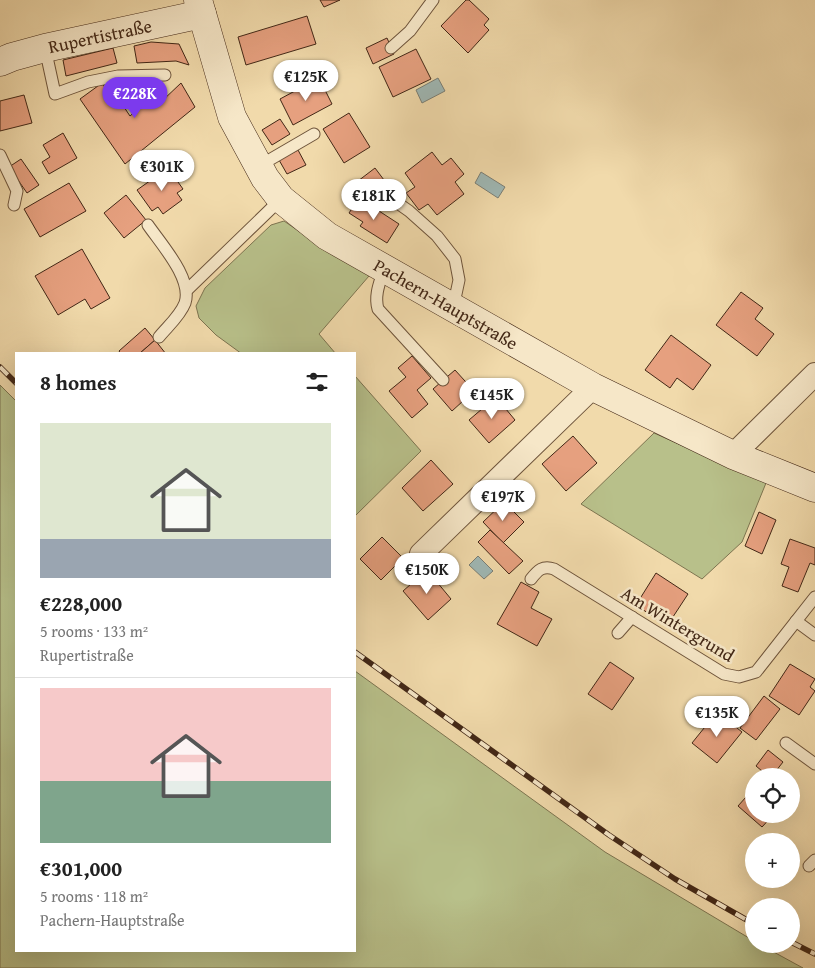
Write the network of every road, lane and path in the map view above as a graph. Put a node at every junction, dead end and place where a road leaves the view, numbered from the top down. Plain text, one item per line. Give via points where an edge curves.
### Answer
1 (433, 0) edge
2 (200, 7) edge
3 (45, 48) junction
4 (391, 48) dead end
5 (0, 62) edge
6 (165, 74) dead end
7 (314, 134) dead end
8 (0, 155) edge
9 (259, 166) junction
10 (379, 190) dead end
11 (281, 199) junction
12 (14, 205) dead end
13 (148, 225) dead end
14 (384, 268) junction
15 (188, 290) junction
16 (453, 308) junction
17 (159, 336) dead end
18 (815, 374) edge
19 (443, 380) dead end
20 (593, 387) junction
21 (733, 455) junction
22 (815, 488) edge
23 (421, 554) dead end
24 (532, 579) dead end
25 (815, 598) edge
26 (632, 617) junction
27 (796, 621) junction
28 (618, 633) dead end
29 (815, 635) edge
30 (786, 743) dead end
31 (815, 764) edge

1 - 4 lane via 410,32
2 - 3 main road, Rupertistraße
2 - 9 main road, Pachern-Hauptstraße via 232,117
3 - 5 main road, Rupertistraße
3 - 6 lane via 55,94 118,76
7 - 9 lane
8 - 12 lane via 17,191
9 - 11 main road, Pachern-Hauptstraße
10 - 16 lane via 409,211 455,259 459,280
11 - 14 main road, Pachern-Hauptstraße via 326,236
11 - 15 lane
13 - 15 lane via 181,273
14 - 16 main road, Pachern-Hauptstraße
14 - 19 lane via 377,292 378,309
15 - 17 lane via 180,312
16 - 20 main road, Pachern-Hauptstraße
18 - 21 street
20 - 21 main road, Pachern-Hauptstraße
20 - 23 street
21 - 22 main road, Pachern-Hauptstraße
24 - 26 lane, Am Wintergrund via 538,570 547,566
25 - 27 lane, Am Wintergrund
26 - 27 lane, Am Wintergrund via 724,674 740,677 756,672
26 - 28 lane
27 - 29 lane
30 - 31 lane

